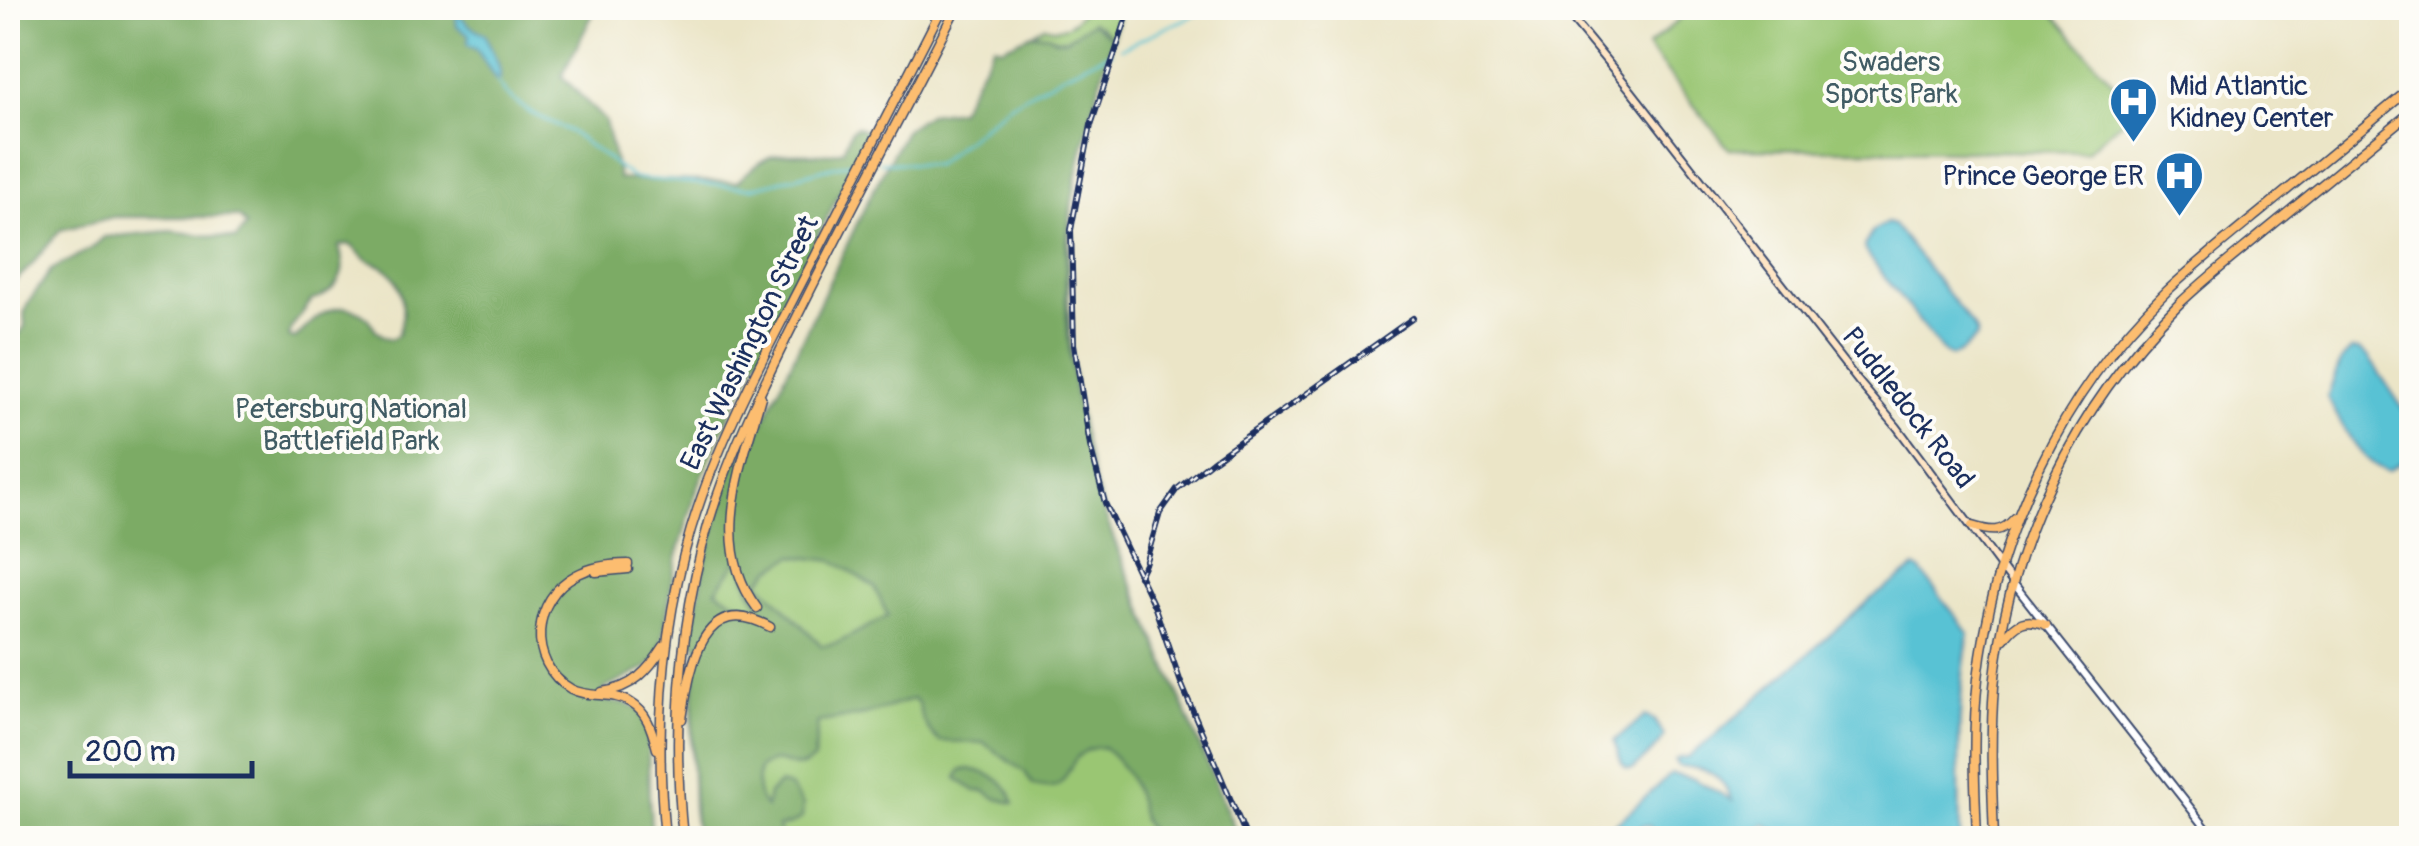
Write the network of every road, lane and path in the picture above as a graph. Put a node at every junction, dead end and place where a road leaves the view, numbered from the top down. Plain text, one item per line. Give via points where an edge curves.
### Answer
1 (942, 8) edge
2 (956, 8) edge
3 (1563, 8) edge
4 (2412, 87) edge
5 (2412, 111) edge
6 (768, 376) junction
7 (2018, 515) junction
8 (1972, 526) junction
9 (2000, 566) junction
10 (2014, 583) junction
11 (757, 608) dead end
12 (2046, 624) junction
13 (770, 627) dead end
14 (2001, 642) junction
15 (667, 643) junction
16 (678, 743) junction
17 (660, 761) junction
18 (665, 838) edge
19 (683, 838) edge
20 (1976, 838) edge
21 (1994, 838) edge
22 (2214, 838) edge

1 - 15 main road, East Washington Street via 720,449 685,553
2 - 6 main road, East Washington Street
3 - 8 main road, Puddledock Road
4 - 7 main road via 2146,313 2072,409
5 - 10 main road via 2196,289 2138,348 2067,452
6 - 11 main road via 740,465 732,523 738,572
6 - 16 main road, East Washington Street via 726,469 702,549 685,633
7 - 8 main road via 1997,532
7 - 9 main road
8 - 9 main road, Puddledock Road
9 - 10 main road, Puddledock Road
9 - 20 main road via 1978,678
10 - 12 street, Puddledock Road
10 - 14 main road
12 - 14 main road via 2020,622
12 - 22 street, Puddledock Road
13 - 16 main road via 734,618 705,635 691,669
14 - 21 main road via 1992,719
15 - 17 main road, East Washington Street
15 - 17 main road via 640,678 608,692 575,686 552,664 544,633 557,596 584,576 628,567 594,567 574,576 544,610 539,628 547,665 557,678 590,695 638,708
16 - 19 main road, East Washington Street
17 - 18 main road, East Washington Street

